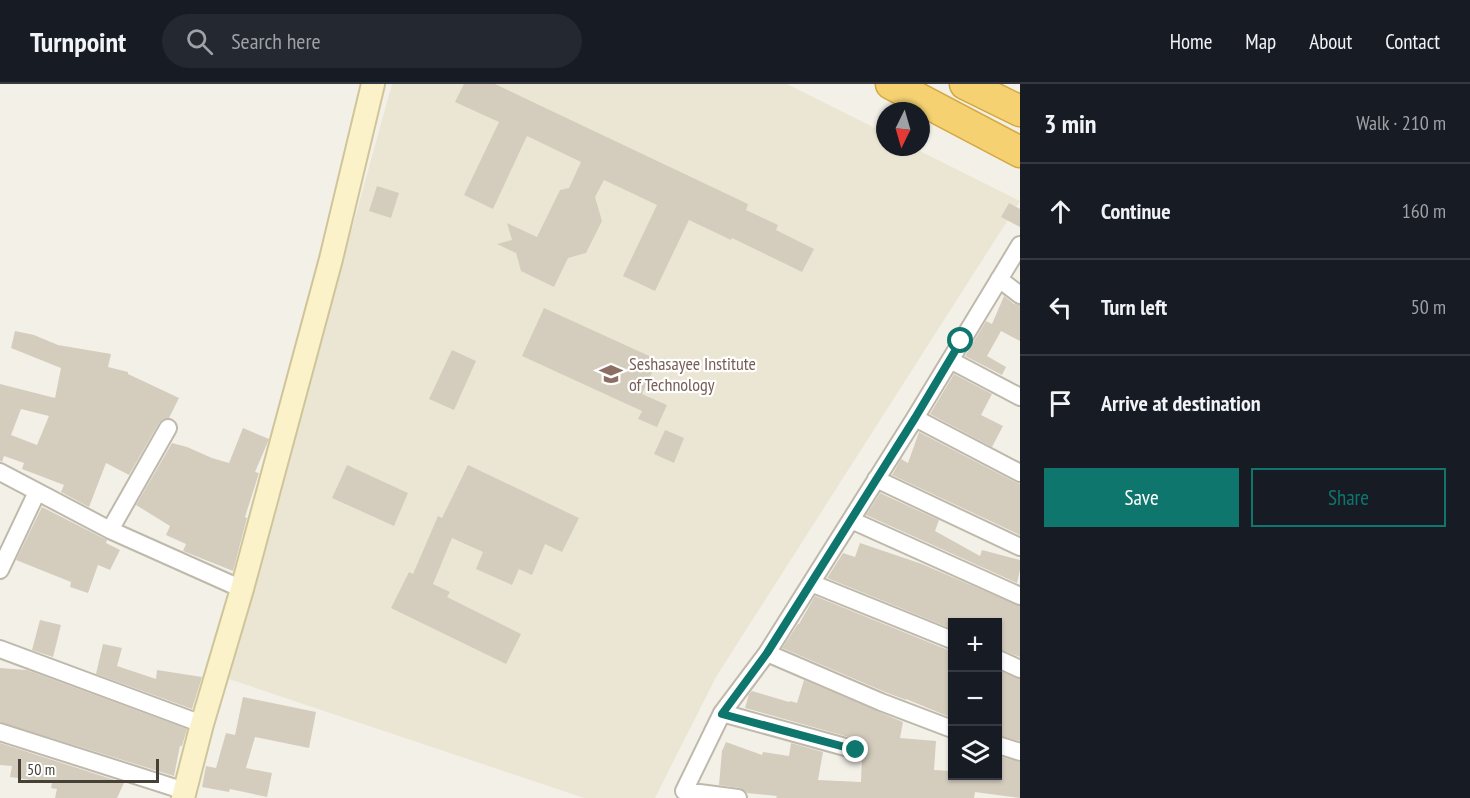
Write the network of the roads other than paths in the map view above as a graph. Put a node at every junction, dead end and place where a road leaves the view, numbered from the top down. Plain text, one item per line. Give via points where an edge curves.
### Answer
1 (373, 84) edge
2 (891, 84) edge
3 (965, 84) edge
4 (1020, 110) edge
5 (1020, 152) edge
6 (1020, 245) edge
7 (999, 279) junction
8 (1020, 295) edge
9 (950, 360) junction
10 (1020, 397) edge
11 (915, 418) junction
12 (168, 428) dead end
13 (0, 472) edge
14 (1020, 473) edge
15 (876, 479) junction
16 (37, 492) junction
17 (851, 520) junction
18 (110, 530) junction
19 (1020, 548) edge
20 (0, 570) edge
21 (811, 583) junction
22 (242, 589) junction
23 (1020, 596) edge
24 (948, 638) edge
25 (0, 649) edge
26 (767, 653) junction
27 (1002, 661) edge
28 (1020, 669) edge
29 (722, 714) junction
30 (202, 724) junction
31 (948, 727) edge
32 (0, 732) edge
33 (1002, 746) edge
34 (856, 750) dead end
35 (1020, 752) edge
36 (184, 795) edge
37 (683, 795) edge
38 (738, 798) edge

1 - 22 street via 331,259
2 - 5 highway
3 - 4 highway
6 - 7 street
7 - 8 street
7 - 9 street
9 - 10 street
9 - 11 street
11 - 14 street
11 - 15 street
12 - 18 street
13 - 16 street
15 - 17 street
15 - 19 street
16 - 18 street
16 - 20 street
17 - 21 street
17 - 23 street
18 - 22 street
21 - 24 street
21 - 26 street
22 - 30 street
25 - 30 street
26 - 29 street
26 - 31 street
27 - 28 street
29 - 34 street
29 - 37 street
30 - 36 street
32 - 36 street
33 - 35 street
37 - 38 street

